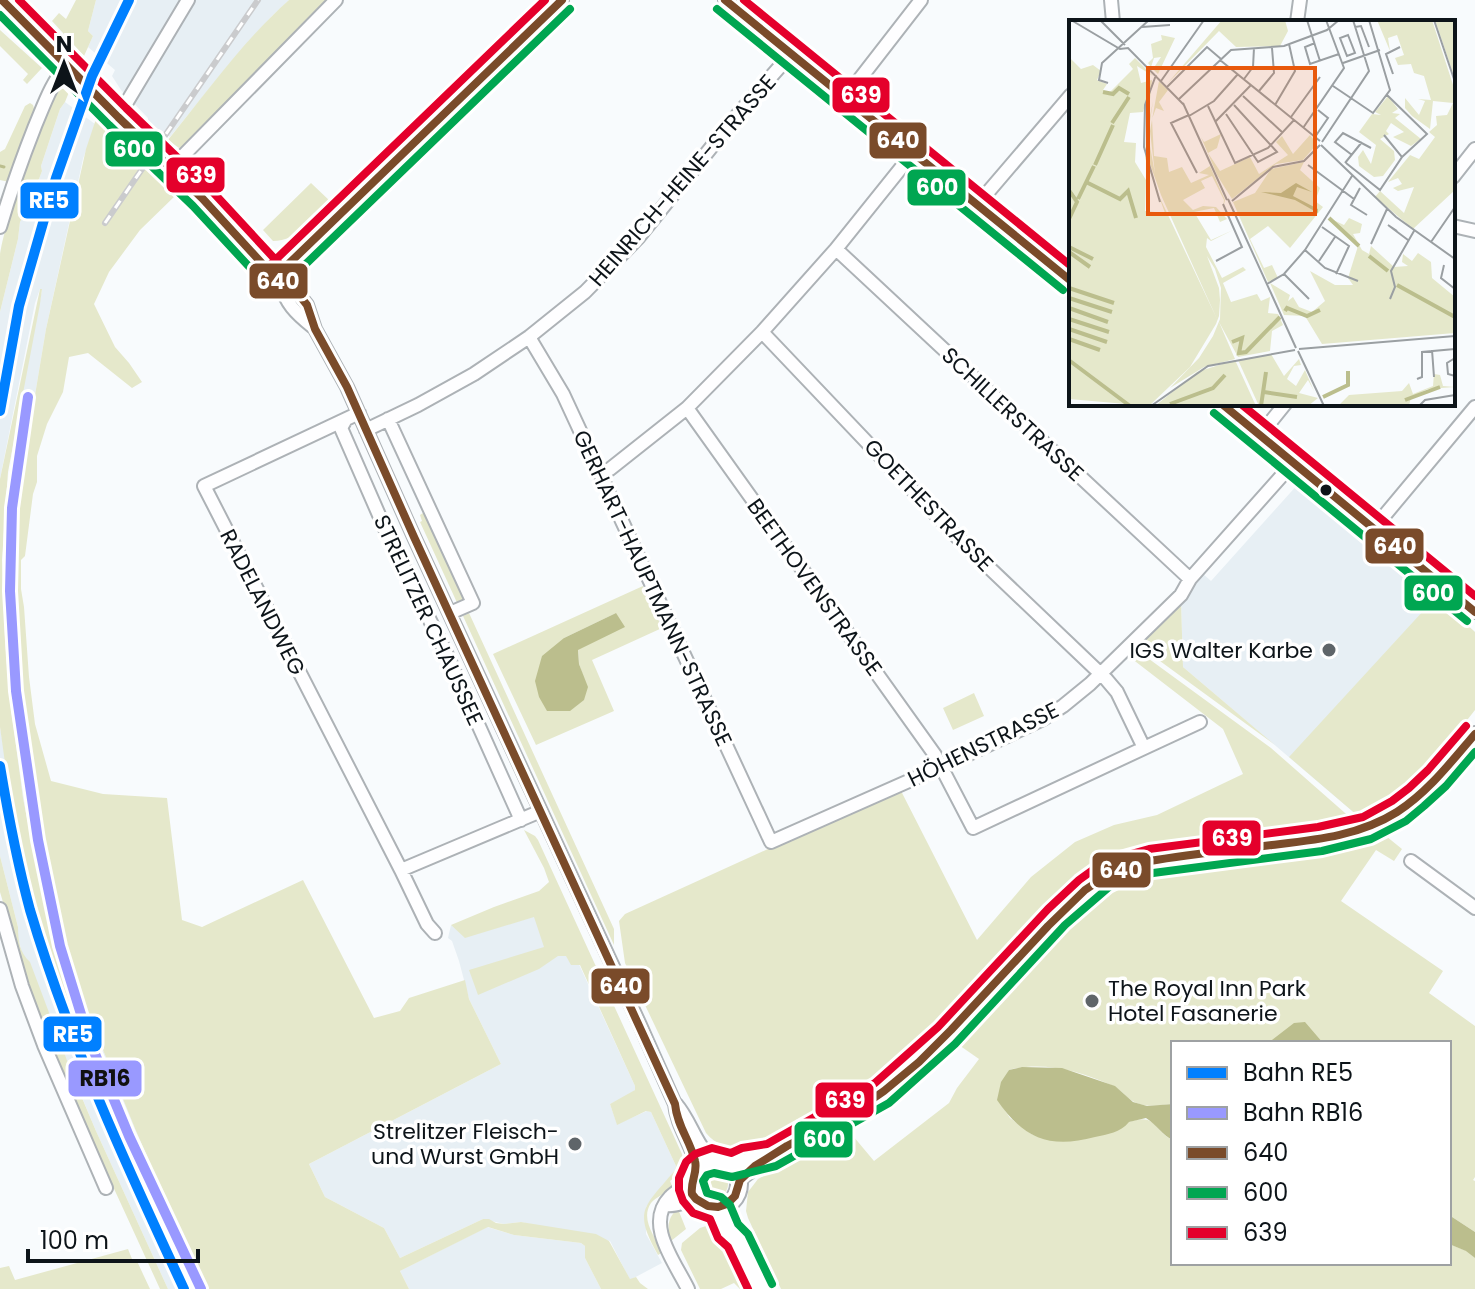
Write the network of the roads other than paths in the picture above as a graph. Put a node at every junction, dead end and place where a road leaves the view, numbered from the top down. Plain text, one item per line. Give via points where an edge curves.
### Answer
1 (2, 0) edge
2 (188, 0) edge
3 (336, 0) edge
4 (562, 0) edge
5 (725, 0) edge
6 (921, 0) edge
7 (1111, 0) edge
8 (1300, 0) edge
9 (1113, 20) edge
10 (1297, 20) edge
11 (791, 54) junction
12 (67, 65) junction
13 (1069, 97) edge
14 (845, 98) junction
15 (118, 117) junction
16 (1475, 149) edge
17 (913, 153) junction
18 (171, 168) junction
19 (1455, 174) edge
20 (977, 205) junction
21 (1455, 226) edge
22 (0, 227) edge
23 (1475, 231) edge
24 (836, 249) junction
25 (1069, 279) edge
26 (277, 280) junction
27 (762, 332) junction
28 (529, 337) junction
29 (1224, 406) edge
30 (1283, 406) edge
31 (1475, 407) edge
32 (687, 408) junction
33 (359, 413) junction
34 (346, 419) junction
35 (388, 419) junction
36 (366, 430) junction
37 (1260, 435) junction
38 (1294, 462) junction
39 (600, 473) junction
40 (1374, 528) junction
41 (1190, 579) junction
42 (1475, 612) edge
43 (450, 613) junction
44 (1100, 674) junction
45 (1200, 722) dead end
46 (1475, 734) edge
47 (1144, 748) junction
48 (943, 766) junction
49 (530, 816) junction
50 (771, 842) joint
51 (1411, 861) dead end
52 (401, 870) junction
53 (1475, 908) edge
54 (0, 909) edge
55 (435, 933) dead end
56 (675, 1104) junction
57 (771, 1155) junction
58 (722, 1163) junction
59 (694, 1175) junction
60 (738, 1182) junction
61 (106, 1188) dead end
62 (697, 1200) junction
63 (665, 1205) junction
64 (723, 1205) junction
65 (688, 1289) edge
66 (761, 1289) edge

1 - 12 street, STRELITZER CHAUSSEE
2 - 15 street
3 - 18 street
4 - 26 street
5 - 11 street
6 - 14 street
7 - 9 street
8 - 10 street
11 - 14 street
11 - 28 street, HEINRICH-HEINE-STRASSE via 638,238 585,292
12 - 15 street, STRELITZER CHAUSSEE
12 - 22 street via 53,83
13 - 20 street
14 - 17 street
15 - 18 street, STRELITZER CHAUSSEE
16 - 19 street
17 - 20 street
17 - 24 street
18 - 26 street, STRELITZER CHAUSSEE
20 - 25 street
21 - 23 street
24 - 27 street
24 - 41 street, SCHILLERSTRASSE
26 - 33 street, STRELITZER CHAUSSEE via 307,305
27 - 32 street
27 - 44 street, GOETHESTRASSE via 958,538
28 - 35 street, HEINRICH-HEINE-STRASSE via 474,374
28 - 39 street, GERHART-HAUPTMANN-STRASSE
29 - 37 street
30 - 37 street
31 - 40 street
32 - 39 street
32 - 48 street, BEETHOVENSTRASSE
33 - 34 street, RADELANDWEG
33 - 36 street, STRELITZER CHAUSSEE
34 - 49 street, STRELITZER CHAUSSEE via 341,428 386,531
34 - 52 street, RADELANDWEG via 204,486
35 - 36 street, HEINRICH-HEINE-STRASSE
35 - 43 street, STRELITZER CHAUSSEE via 473,603
36 - 43 street, STRELITZER CHAUSSEE
37 - 38 street
38 - 40 street
38 - 41 street, HÖHENSTRASSE
39 - 50 street, GERHART-HAUPTMANN-STRASSE
40 - 42 street
41 - 44 street, HÖHENSTRASSE via 1181,595
43 - 49 street, STRELITZER CHAUSSEE
44 - 47 street, GOETHESTRASSE via 1117,692
44 - 48 street, HÖHENSTRASSE via 1043,719
45 - 47 street
46 - 57 street via 1417,797 1367,828 1151,861 1103,877 882,1093
47 - 48 street, BEETHOVENSTRASSE via 973,828
48 - 50 street, HÖHENSTRASSE
49 - 52 street
49 - 56 street, STRELITZER CHAUSSEE
51 - 53 street
52 - 55 street, RADELANDWEG
54 - 61 street via 44,1045
56 - 58 street, STRELITZER CHAUSSEE via 704,1150
56 - 59 street, STRELITZER CHAUSSEE via 694,1155
57 - 58 street
57 - 60 street
58 - 59 main road via 705,1162
58 - 60 main road, STRELITZER CHAUSSEE via 736,1173
59 - 62 main road, STRELITZER CHAUSSEE via 692,1192
59 - 63 street
60 - 64 main road via 737,1192
62 - 63 street
62 - 64 main road via 705,1206
63 - 65 street via 659,1229
64 - 66 main road via 720,1212 728,1231 738,1240

